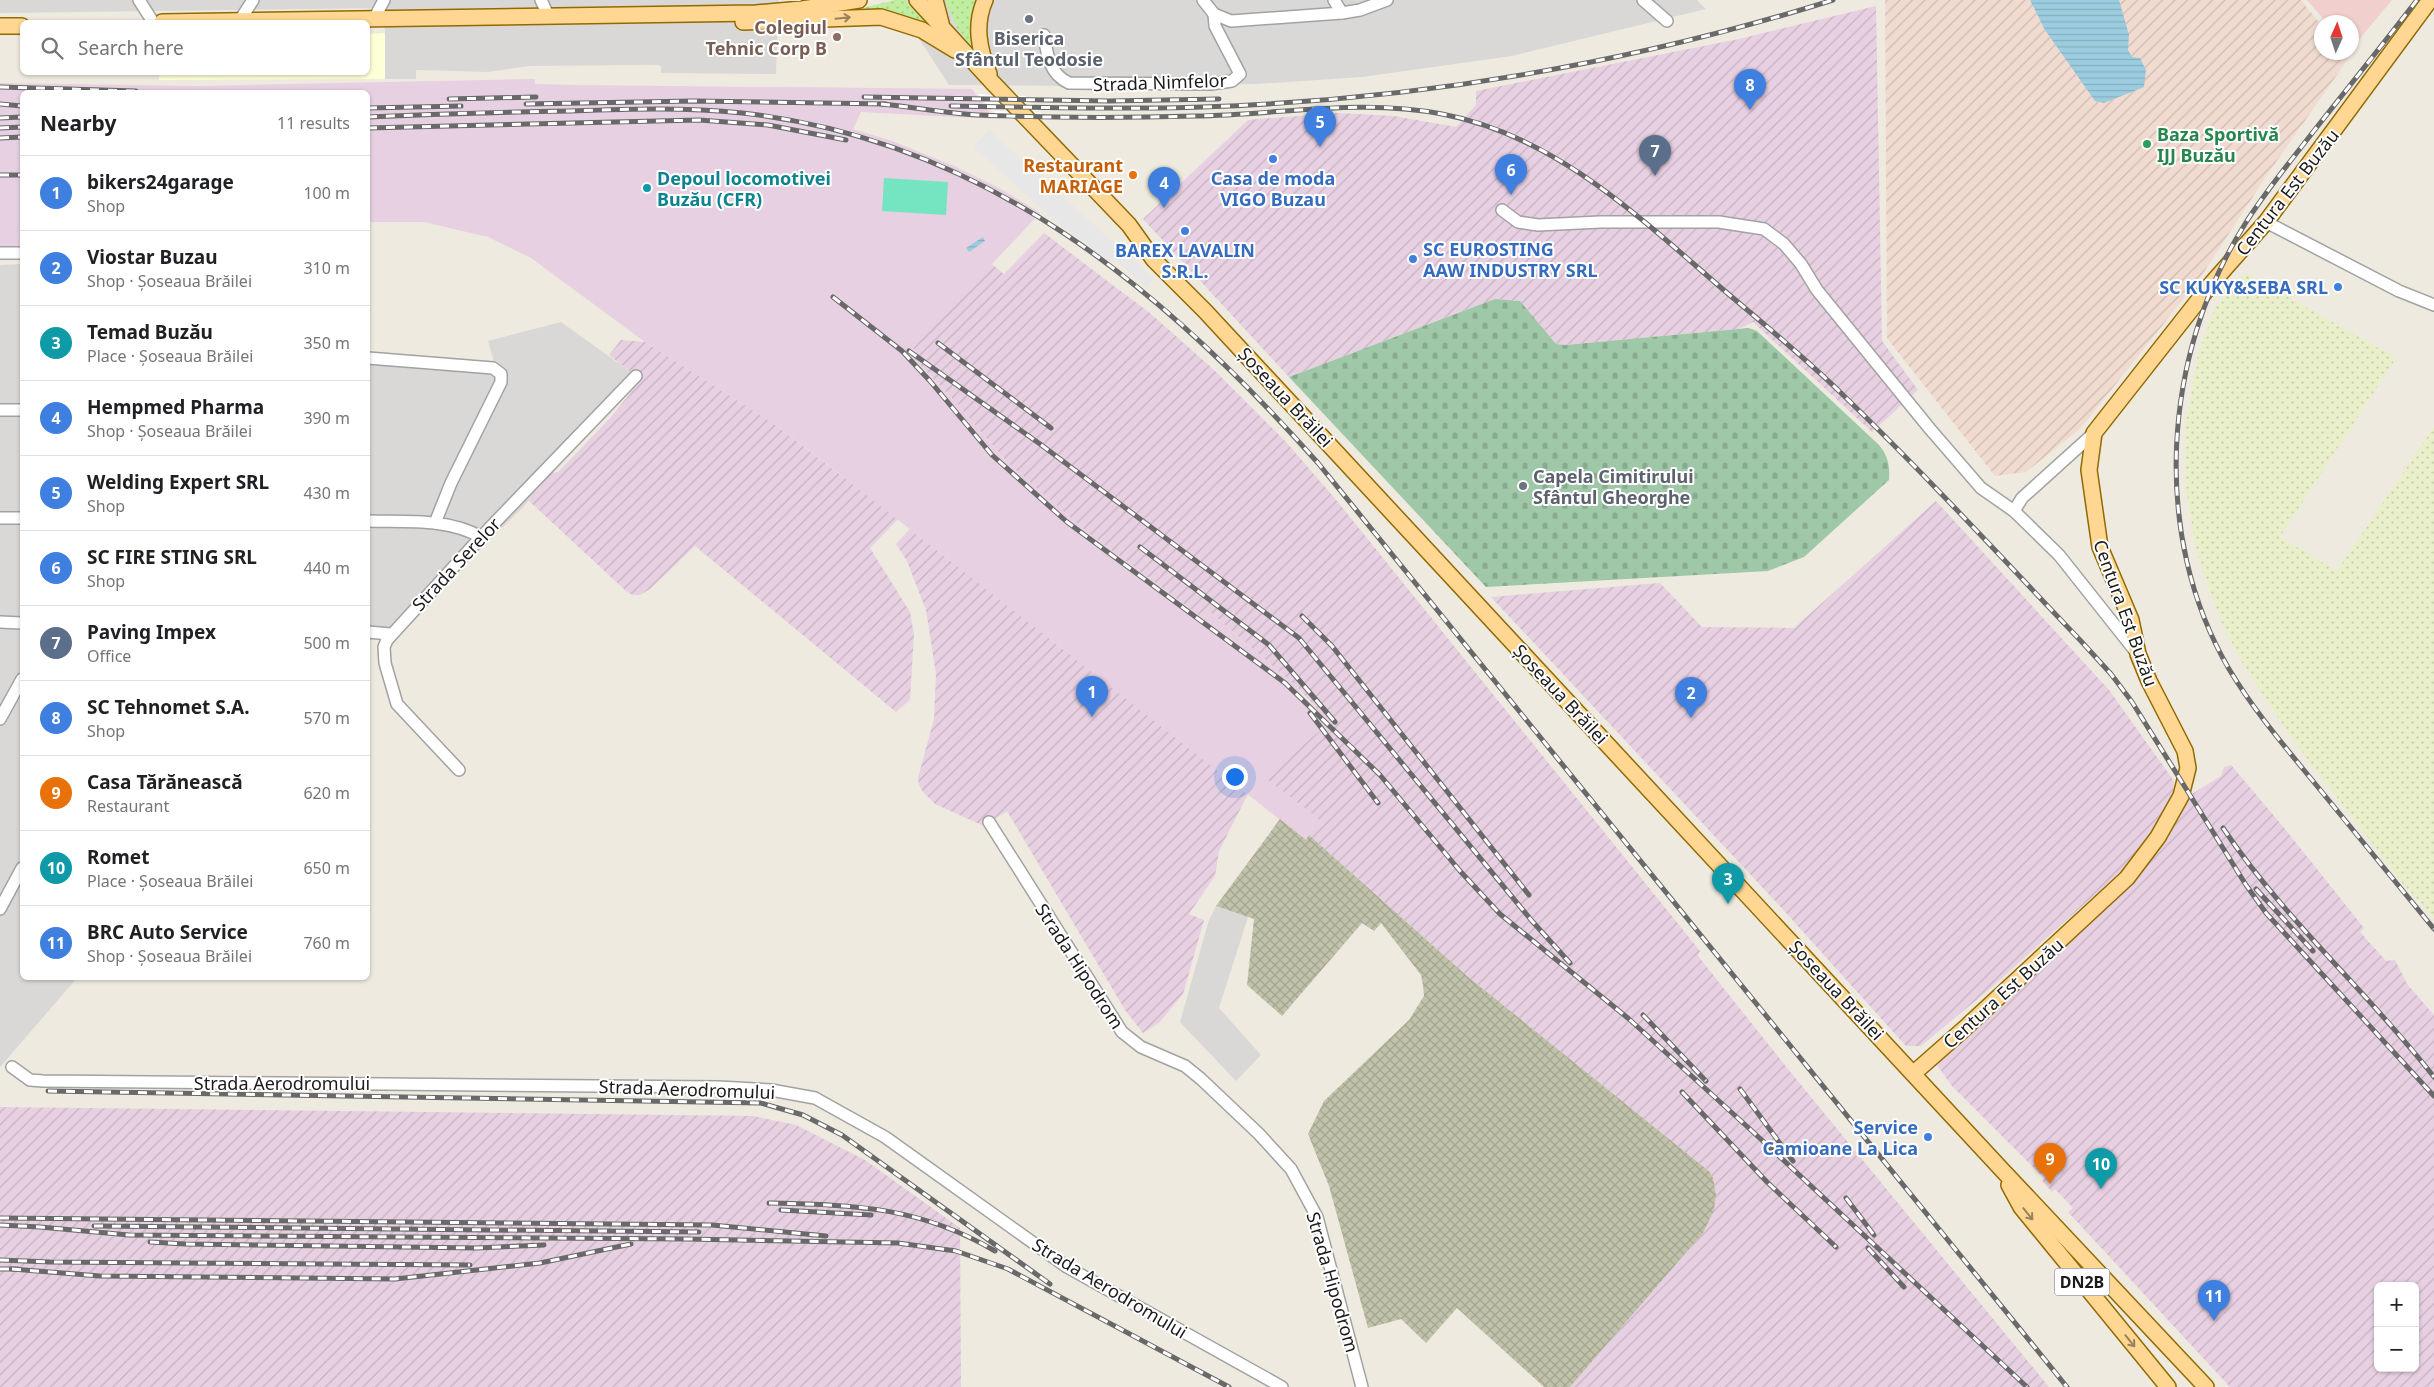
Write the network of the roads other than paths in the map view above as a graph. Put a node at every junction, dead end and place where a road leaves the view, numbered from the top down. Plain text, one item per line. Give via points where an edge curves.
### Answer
1 (139, 0) edge
2 (253, 0) edge
3 (384, 0) edge
4 (541, 0) edge
5 (859, 0) edge
6 (917, 0) edge
7 (935, 0) edge
8 (985, 0) edge
9 (1203, 0) edge
10 (1334, 0) edge
11 (1387, 0) edge
12 (1643, 0) edge
13 (2430, 0) edge
14 (672, 13) junction
15 (1342, 13) junction
16 (1214, 14) junction
17 (548, 15) junction
18 (374, 19) junction
19 (152, 20) edge
20 (240, 20) joint
21 (1666, 21) dead end
22 (0, 26) edge
23 (20, 26) edge
24 (942, 27) junction
25 (1044, 35) dead end
26 (992, 82) junction
27 (1502, 210) dead end
28 (2266, 222) junction
29 (0, 253) edge
30 (20, 253) edge
31 (2434, 305) edge
32 (370, 358) edge
33 (636, 376) dead end
34 (0, 410) edge
35 (20, 410) edge
36 (2094, 433) junction
37 (2014, 511) junction
38 (0, 518) edge
39 (20, 518) edge
40 (370, 521) edge
41 (435, 523) junction
42 (481, 537) junction
43 (0, 622) edge
44 (20, 623) edge
45 (370, 632) edge
46 (390, 634) junction
47 (2138, 654) junction
48 (20, 683) edge
49 (0, 719) edge
50 (459, 770) dead end
51 (989, 822) dead end
52 (20, 872) edge
53 (0, 909) edge
54 (12, 1067) dead end
55 (1914, 1073) junction
56 (2004, 1172) junction
57 (1282, 1387) edge
58 (1362, 1387) edge
59 (2168, 1387) edge
60 (2206, 1387) edge

1 - 19 street
2 - 20 street
3 - 18 street
4 - 17 street
5 - 14 main road via 756,13
6 - 24 main road, Șoseaua Brăilei
7 - 24 main road
8 - 26 main road via 978,43
9 - 16 street, Strada Nimfelor
10 - 15 street
11 - 15 street
12 - 21 street
13 - 28 main road, Centura Est Buzău
14 - 17 main road
14 -> 26 main road via 744,22 891,18 935,37
15 - 16 street via 1231,21
16 - 25 street, Strada Nimfelor via 1215,26 1240,74 1232,81 1201,84 1069,83 1062,80 1051,66
17 - 18 main road
18 - 20 main road
22 - 23 main road
24 - 26 main road, Șoseaua Brăilei
26 - 55 main road, Șoseaua Brăilei via 1129,225 1154,260
27 - 37 street via 1518,222 1538,225 1720,222 1764,229 1784,244 1801,264 1817,290 1981,488
28 - 31 street via 2400,291
28 - 36 main road, Centura Est Buzău via 2207,290
29 - 30 street
32 - 41 street via 493,368 501,374 501,382
33 - 42 street, Strada Serelor
34 - 35 street
36 - 37 street via 2022,498
36 - 47 main road, Centura Est Buzău via 2090,470 2098,537 2131,620
37 - 47 street via 2059,554
38 - 39 street
40 - 41 street
41 - 42 street
42 - 46 street, Strada Serelor
43 - 44 street
45 - 46 street
46 - 50 street via 384,655 394,698
47 - 55 main road, Centura Est Buzău via 2185,751 2188,768 2181,796 2158,837 2127,878
48 - 49 street
51 - 58 street, Strada Hipodrom via 1122,1032 1141,1047 1179,1063 1201,1079 1291,1169 1317,1217
52 - 53 street
54 - 57 street, Strada Aerodromului via 30,1080 43,1081 719,1087 771,1090 815,1098 885,1137 1067,1267
55 - 56 main road, Șoseaua Brăilei
56 -> 59 main road, DN2B via 2021,1206
56 - 60 main road, Șoseaua Brăilei

